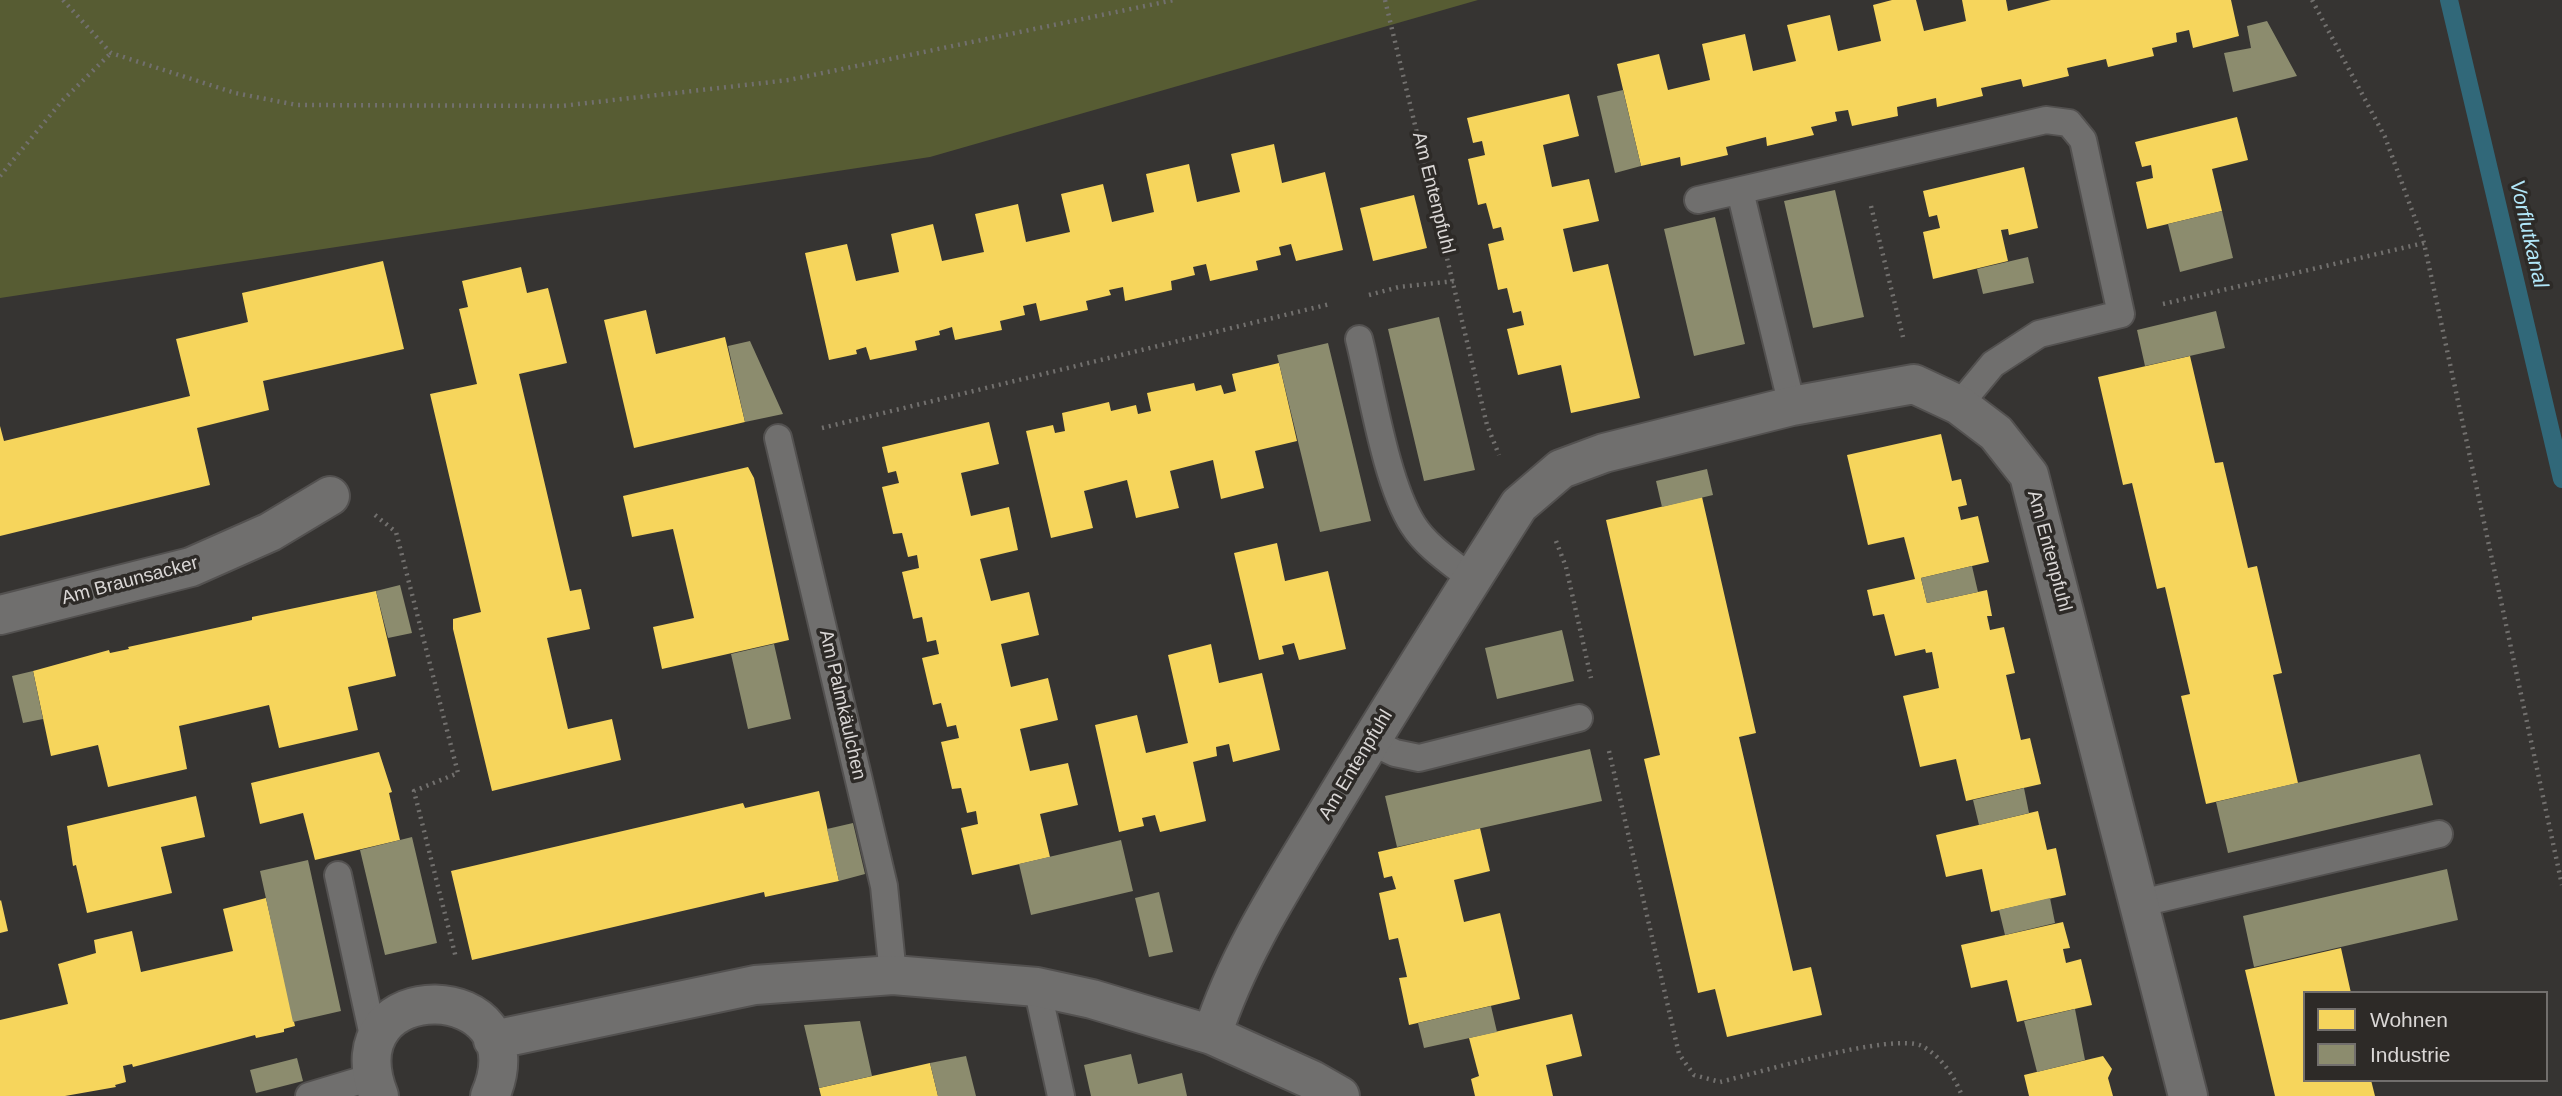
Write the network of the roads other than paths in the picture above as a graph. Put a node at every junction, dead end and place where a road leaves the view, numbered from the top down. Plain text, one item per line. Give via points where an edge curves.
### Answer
1 (1740, 191) junction
2 (1698, 200) dead end
3 (1359, 340) dead end
4 (1959, 405) junction
5 (1792, 406) junction
6 (778, 438) road end
7 (330, 496) road end
8 (1472, 579) junction
9 (0, 615) edge
10 (1579, 718) dead end
11 (1370, 741) junction
12 (2439, 834) dead end
13 (338, 876) dead end
14 (2141, 904) junction
15 (893, 975) junction
16 (1037, 987) junction
17 (481, 1026) junction
18 (1212, 1035) junction
19 (375, 1073) edge
20 (309, 1096) edge
21 (490, 1096) edge
22 (1060, 1096) edge
23 (1340, 1096) edge
24 (2188, 1096) edge

1 - 2 lane
1 - 4 lane via 2046,120 2068,123 2083,140 2122,314 2039,334 1993,364
1 - 5 lane
3 - 8 lane via 1397,493 1429,545
4 - 5 street, Am Entenpfuhl via 1914,384
4 - 14 street, Am Entenpfuhl via 1996,433 2029,475
5 - 8 street, Am Entenpfuhl via 1604,453 1561,469 1527,497
6 - 15 lane, Am Palmkäulchen via 884,886
7 - 9 street, Am Braunsacker via 270,533 191,567
8 - 11 street, Am Entenpfuhl
10 - 11 lane via 1419,758
11 - 18 street, Am Entenpfuhl via 1252,937
12 - 14 lane
13 - 19 lane
14 - 24 street, Am Entenpfuhl
15 - 16 street
15 - 17 street via 755,985
16 - 18 street
16 - 22 lane
17 - 19 street via 450,1003 424,1003 403,1010 385,1026
17 - 21 street via 498,1063
18 - 23 street
19 - 20 lane

